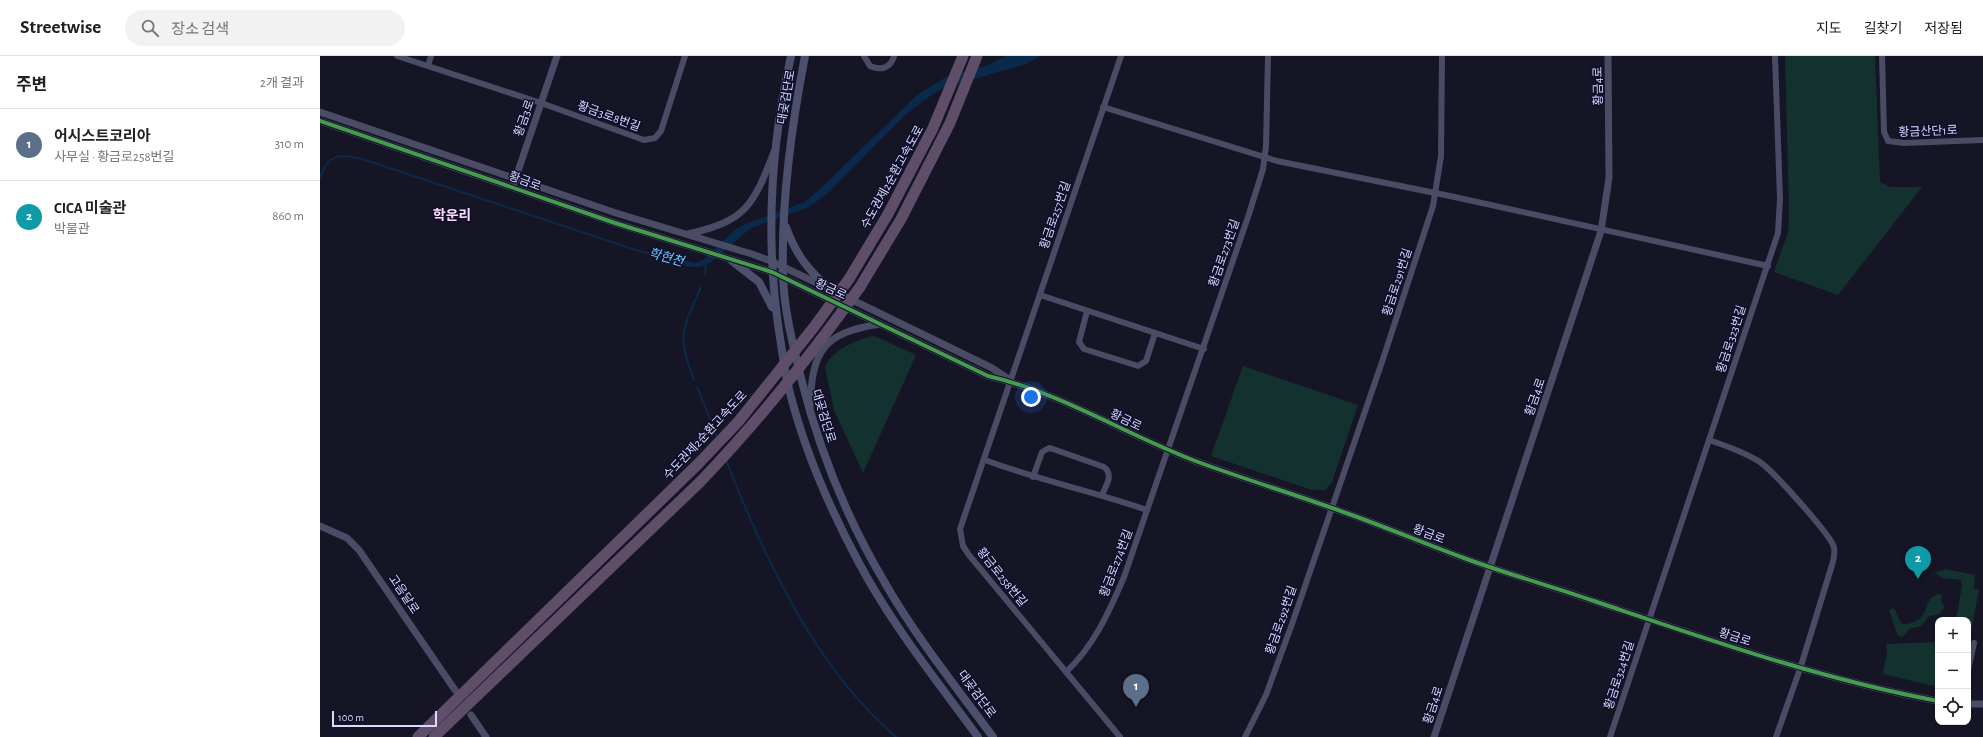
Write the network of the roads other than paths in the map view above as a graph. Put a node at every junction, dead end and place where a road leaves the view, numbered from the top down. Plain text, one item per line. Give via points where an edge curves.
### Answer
1 (397, 56) edge
2 (431, 56) edge
3 (557, 56) edge
4 (685, 56) edge
5 (792, 56) edge
6 (805, 56) edge
7 (864, 56) edge
8 (894, 56) edge
9 (963, 56) edge
10 (977, 56) edge
11 (1121, 56) edge
12 (1268, 56) edge
13 (1442, 56) edge
14 (1608, 56) edge
15 (1775, 56) edge
16 (1882, 56) edge
17 (428, 66) junction
18 (541, 102) junction
19 (1103, 107) junction
20 (320, 112) edge
21 (320, 121) edge
22 (1983, 140) edge
23 (774, 150) junction
24 (1265, 158) junction
25 (515, 179) junction
26 (512, 187) junction
27 (1436, 194) junction
28 (1601, 230) junction
29 (786, 233) junction
30 (685, 234) junction
31 (731, 260) joint
32 (771, 261) junction
33 (742, 266) junction
34 (1768, 266) junction
35 (783, 267) junction
36 (772, 272) junction
37 (783, 278) junction
38 (830, 289) junction
39 (1040, 296) junction
40 (1087, 311) junction
41 (776, 317) junction
42 (880, 324) junction
43 (1156, 334) junction
44 (1204, 349) junction
45 (1010, 381) junction
46 (810, 413) junction
47 (1709, 440) junction
48 (1168, 451) junction
49 (985, 460) junction
50 (1033, 477) junction
51 (1102, 495) junction
52 (1332, 508) junction
53 (1147, 510) junction
54 (320, 526) edge
55 (1490, 567) junction
56 (1649, 620) junction
57 (1974, 643) dead end
58 (1971, 656) edge
59 (1800, 668) junction
60 (1066, 672) junction
61 (455, 690) dead end
62 (1935, 700) edge
63 (1971, 704) edge
64 (1983, 704) edge
65 (471, 715) dead end
66 (418, 737) edge
67 (434, 737) edge
68 (486, 737) edge
69 (978, 737) edge
70 (993, 737) edge
71 (1120, 737) edge
72 (1245, 737) edge
73 (1434, 737) edge
74 (1610, 737) edge
75 (1776, 737) edge

1 - 17 street
2 - 17 street
3 - 18 street, 황금3로
4 - 18 street, 황금3로8번길 via 661,131 650,140 633,137
5 - 23 main road, 대곶검단로
6 - 29 main road, 대곶검단로 via 792,131
7 - 8 street via 870,66 880,69 890,64
9 - 66 highway, 수도권제2순환고속도로, bridge via 933,128 888,214 849,279 738,422
10 - 67 highway, 수도권제2순환고속도로, bridge via 950,123 901,219 860,287 830,329 736,444 700,482
11 - 19 street, 황금로257번길
12 - 24 street, 황금로273번길
13 - 27 street, 황금로291번길 via 1442,156
14 - 28 street, 황금4로 via 1609,178
15 - 34 street, 황금로323번길 via 1780,212 1778,233
16 - 22 street, 황금산단1로 via 1884,132 1888,141 1904,143
17 - 18 street
18 - 25 street, 황금3로
19 - 24 street
19 - 39 street, 황금로257번길
20 - 25 street, 황금로
21 - 26 street, 황금로
23 - 30 street via 759,189 740,214 718,226
23 - 32 main road, 대곶검단로
24 - 27 street
24 - 44 street, 황금로273번길
25 - 26 street, 황금3로
25 - 30 street, 황금로
26 - 31 street, 황금로
27 - 28 street
27 - 52 street, 황금로291번길
28 - 34 street
28 - 55 street, 황금4로
29 - 35 main road, 대곶검단로
29 - 38 main road via 805,266
30 - 32 street, 황금로
31 - 33 main road
32 - 35 street, 황금로
32 - 36 main road, 대곶검단로
33 - 36 street, 황금로
33 - 41 main road via 762,287
34 - 47 street, 황금로323번길
35 - 37 main road, 대곶검단로
35 - 38 street, 황금로
36 - 37 street, 황금로
36 - 41 main road, 대곶검단로
37 - 42 street, 황금로
37 - 46 main road, 대곶검단로 via 794,351
38 - 45 street, 황금로 via 992,368
39 - 40 street
39 - 45 street, 황금로257번길
40 - 43 street
40 - 43 street via 1079,342 1084,349 1138,366 1146,361
41 - 69 main road, 대곶검단로 via 789,391 799,427 813,464 859,564
42 - 45 street, 황금로 via 988,376
42 - 46 street via 849,330 827,345 814,368
43 - 44 street
44 - 48 street, 황금로273번길
45 - 48 street, 황금로 via 1090,414
45 - 49 street, 황금로258번길
46 - 70 main road, 대곶검단로 via 827,463 850,516 885,584 915,630
47 - 56 street, 황금로323번길
47 - 59 street via 1742,452 1767,467 1833,546 1832,565
48 - 52 street, 황금로
48 - 53 street, 황금로274번길
49 - 50 street
49 - 60 street, 황금로258번길 via 960,530 963,546
50 - 51 street
50 - 51 street via 1042,452 1049,448 1053,449 1109,470 1110,474
51 - 53 street
52 - 55 street, 황금로
52 - 72 street, 황금로292번길 via 1275,672
53 - 60 street, 황금로274번길 via 1124,577 1108,612 1084,653
54 - 61 street, 고음달로 via 347,538 359,550
55 - 56 street, 황금로
55 - 73 street, 황금4로
56 - 59 street, 황금로
56 - 74 street, 황금로324번길
57 - 58 street
59 - 62 street, 황금로 via 1862,686
59 - 75 street
60 - 71 street, 황금로258번길
63 - 64 street
65 - 68 street

